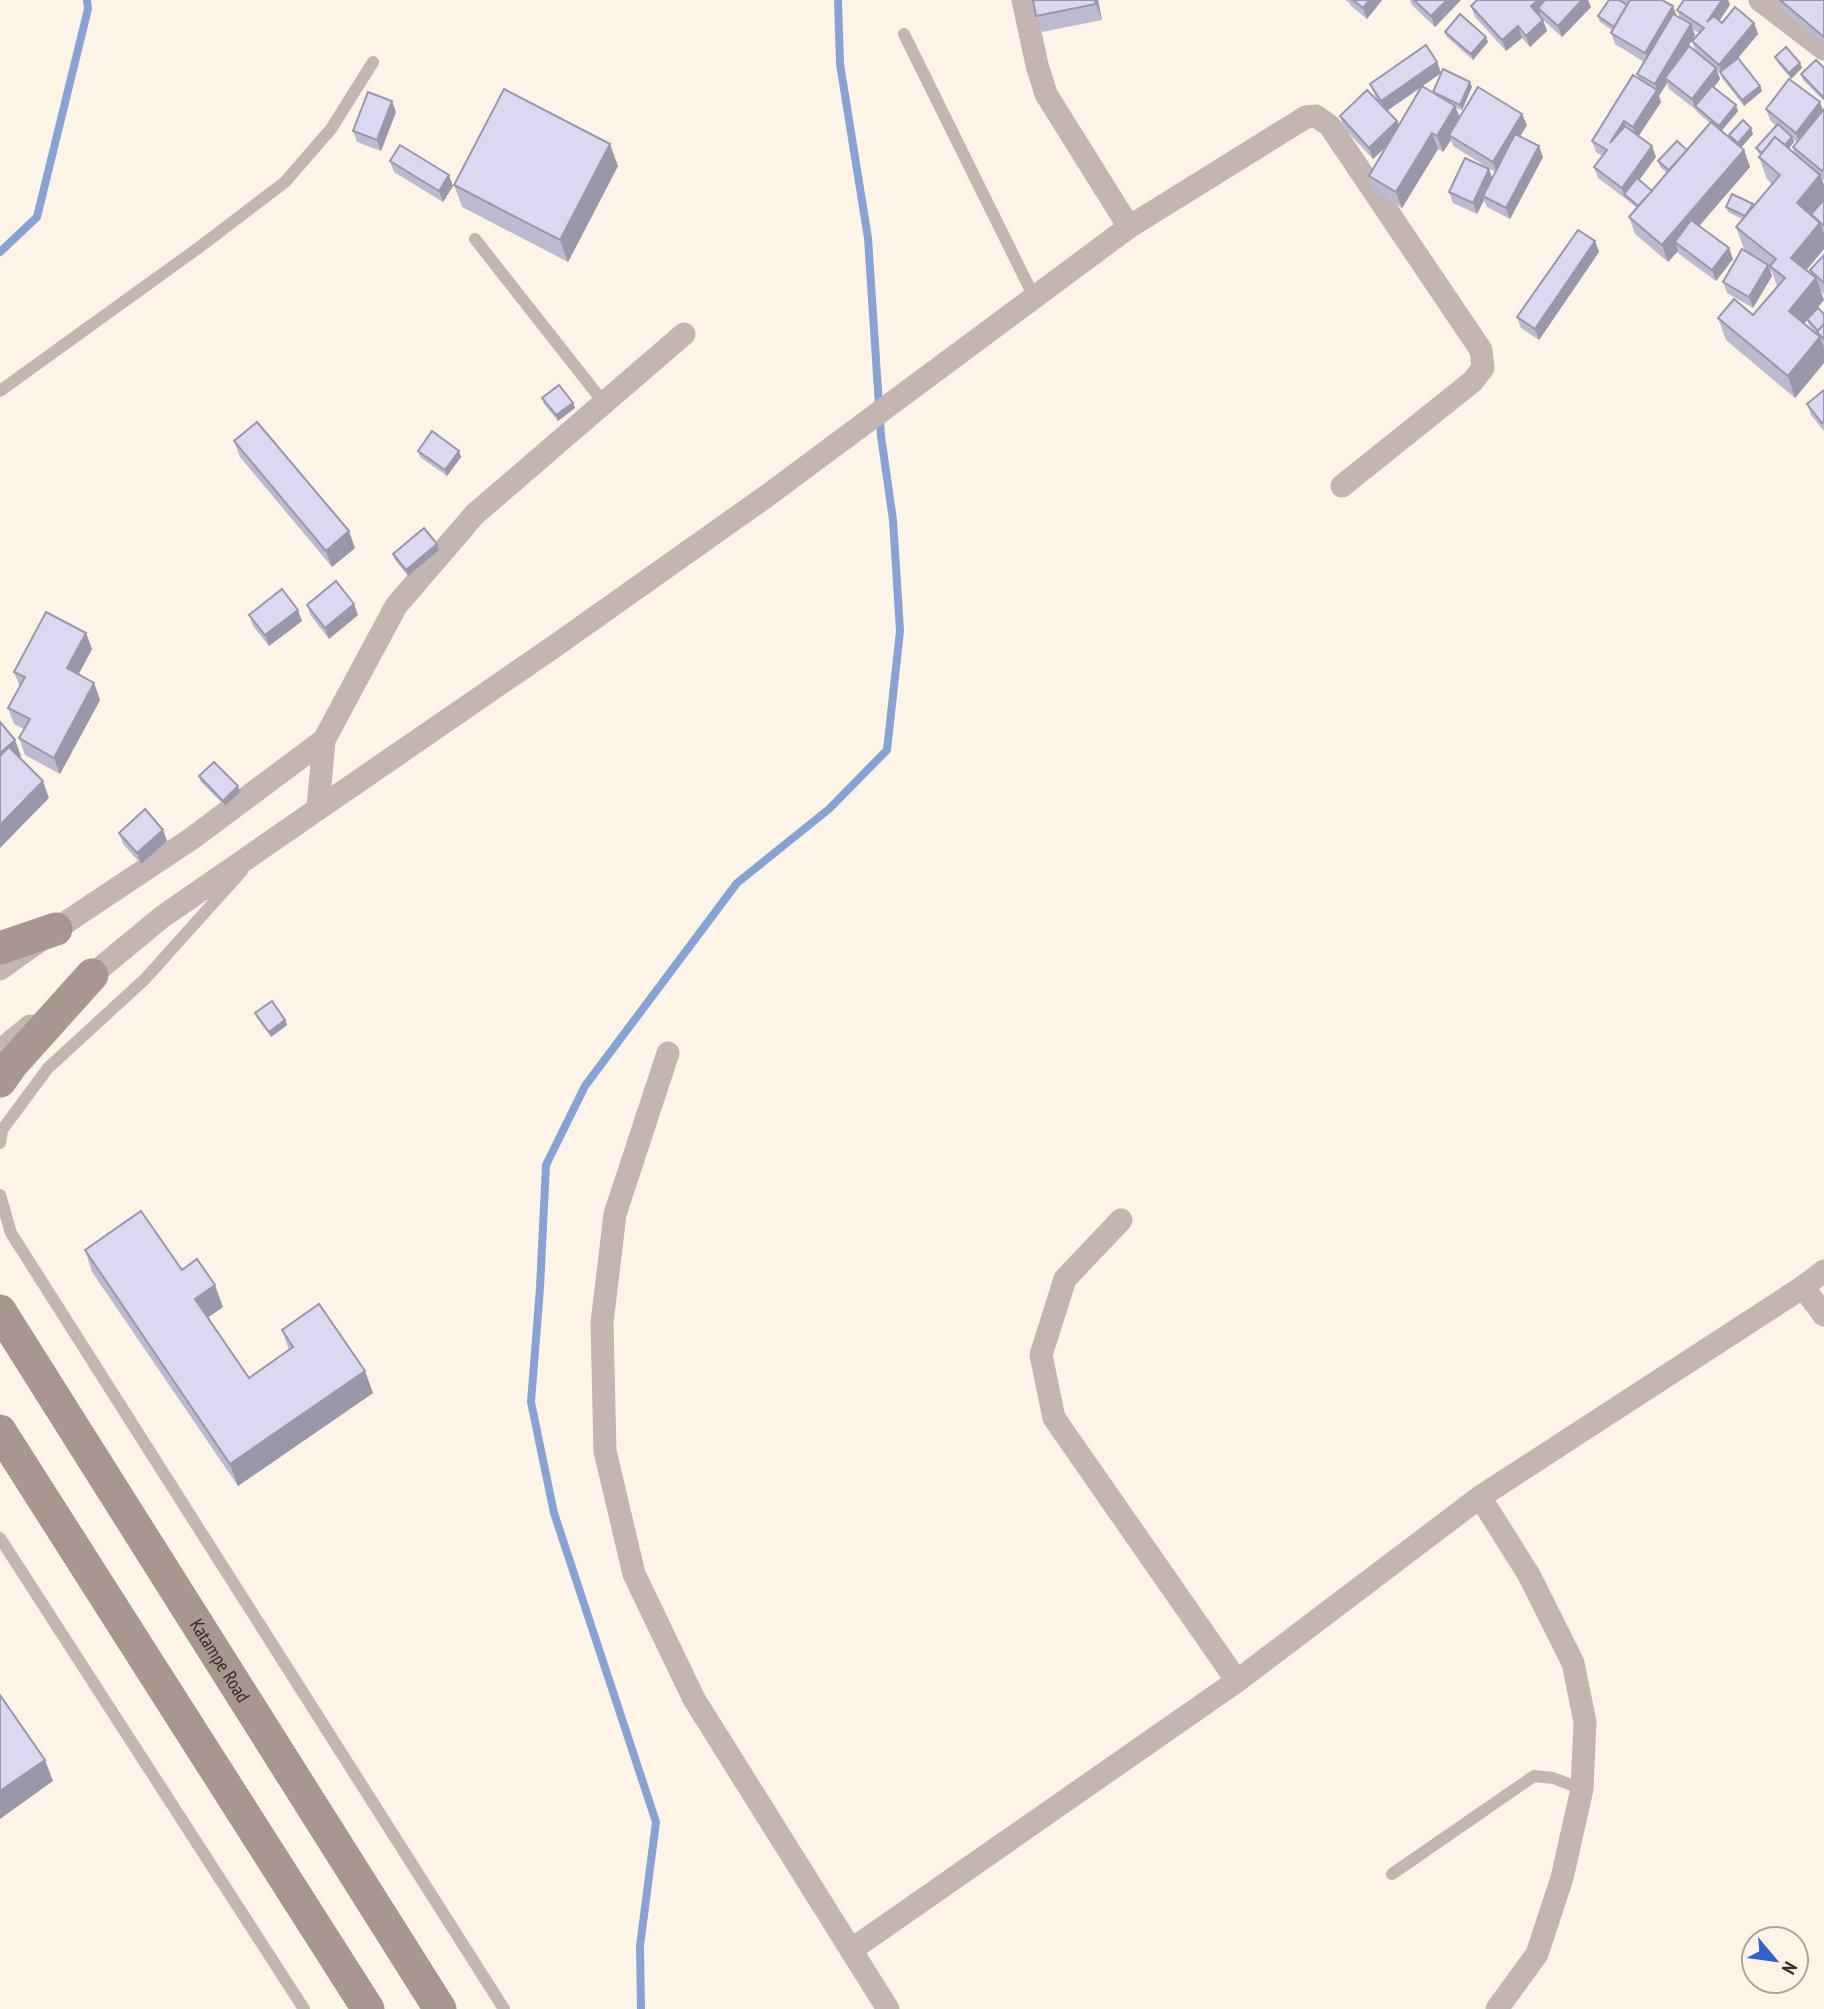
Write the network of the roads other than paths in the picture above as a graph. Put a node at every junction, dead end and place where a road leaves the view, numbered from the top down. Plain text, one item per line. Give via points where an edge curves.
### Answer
1 (1023, 0) edge
2 (1760, 0) edge
3 (904, 34) dead end
4 (1824, 49) edge
5 (373, 62) dead end
6 (1129, 227) junction
7 (475, 239) dead end
8 (1034, 297) junction
9 (684, 334) dead end
10 (0, 391) edge
11 (604, 403) junction
12 (1342, 486) dead end
13 (324, 740) junction
14 (318, 809) junction
15 (262, 848) junction
16 (57, 929) junction
17 (0, 948) edge
18 (0, 969) edge
19 (92, 975) junction
20 (0, 1051) edge
21 (667, 1053) dead end
22 (0, 1081) edge
23 (0, 1143) edge
24 (0, 1195) edge
25 (1121, 1220) dead end
26 (1824, 1271) edge
27 (1804, 1287) junction
28 (2, 1310) edge
29 (1824, 1315) edge
30 (0, 1431) edge
31 (1480, 1497) junction
32 (0, 1538) edge
33 (1237, 1681) junction
34 (1582, 1788) junction
35 (1392, 1874) dead end
36 (851, 1950) junction
37 (304, 2009) edge
38 (368, 2009) edge
39 (440, 2009) edge
40 (505, 2009) edge
41 (888, 2009) edge
42 (1497, 2009) edge

1 - 6 street via 1046,94
2 - 4 street
3 - 8 lane
5 - 10 lane via 331,129 285,182
6 - 8 street
6 - 12 street via 1306,117 1316,116 1330,126 1481,350 1483,368 1473,382
7 - 11 lane
8 - 14 street via 764,498
9 - 11 street
11 - 13 street via 475,514 396,606
13 - 14 street
13 - 16 street via 191,839
14 - 15 street
15 - 19 street via 162,917
15 - 23 lane via 145,979 48,1068 2,1130
16 - 17 main road
16 - 18 street
19 - 20 street
19 - 22 main road
21 - 36 street via 615,1214 602,1323 605,1451 634,1574 694,1699
24 - 40 lane via 11,1233
25 - 33 street via 1065,1279 1041,1355 1054,1418
26 - 27 street
27 - 29 street
27 - 31 street
28 - 39 main road, Katampe Road
30 - 38 main road
31 - 33 street
31 - 34 street via 1529,1575 1573,1663 1585,1722
32 - 37 lane
33 - 36 street
34 - 35 lane via 1534,1776
34 - 42 street via 1562,1878 1537,1954
36 - 41 street

